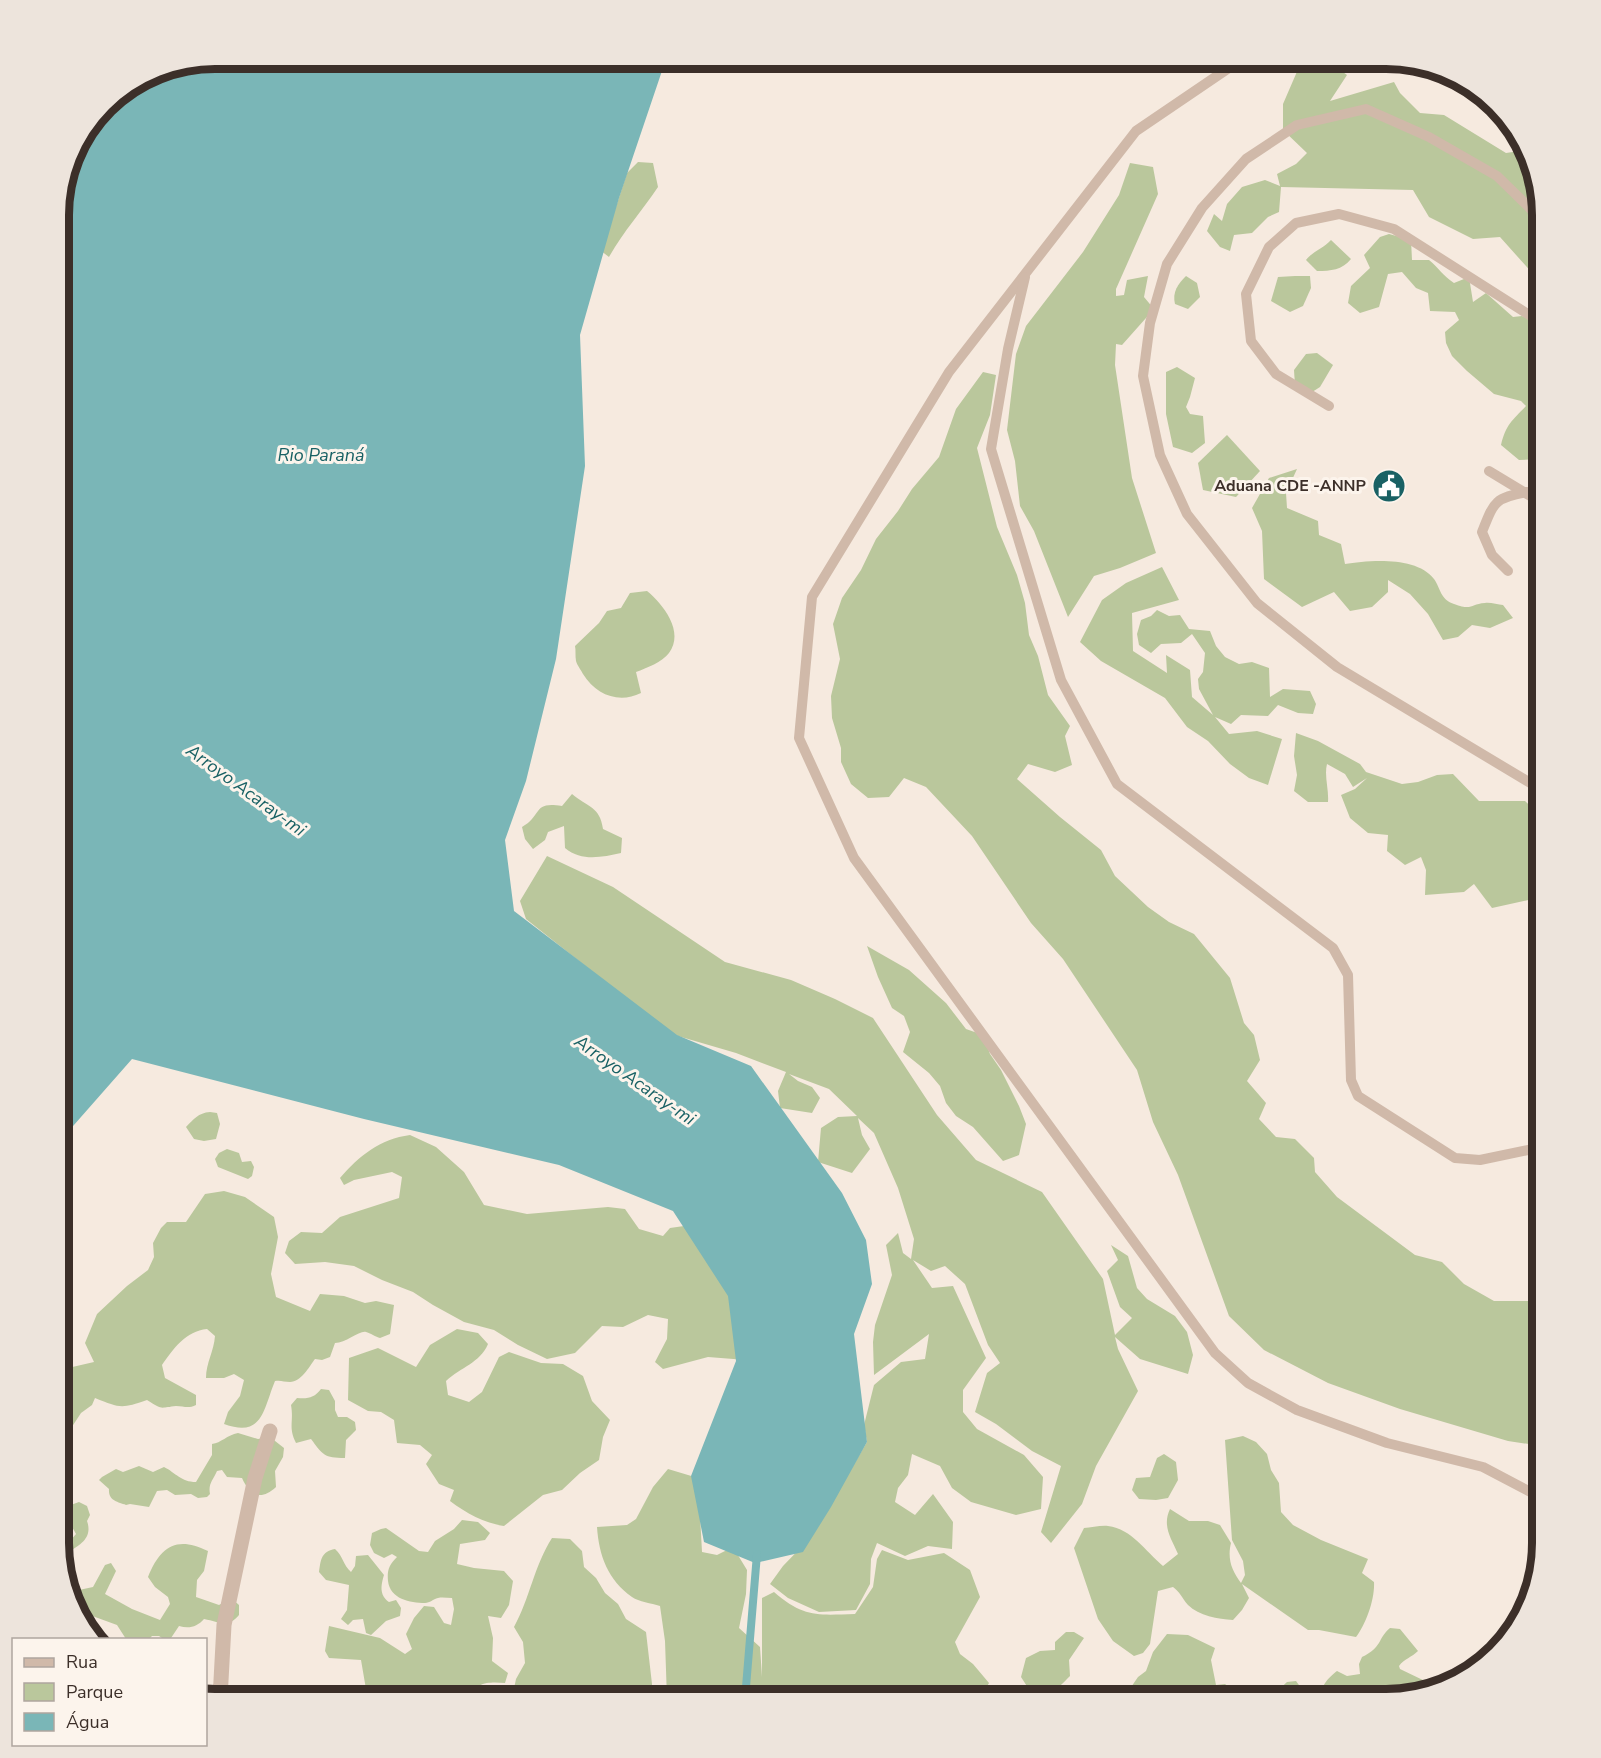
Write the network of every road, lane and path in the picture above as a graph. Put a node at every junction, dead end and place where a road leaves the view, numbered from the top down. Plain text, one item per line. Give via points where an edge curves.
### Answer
1 (1227, 69) edge
2 (1532, 210) edge
3 (1027, 272) junction
4 (1532, 317) edge
5 (1329, 406) dead end
6 (1489, 471) dead end
7 (1527, 492) junction
8 (1532, 495) edge
9 (1509, 571) dead end
10 (1532, 784) edge
11 (1532, 1148) edge
12 (270, 1431) dead end
13 (1532, 1493) edge
14 (221, 1689) edge

1 - 3 lane via 1136,131
2 - 10 lane via 1497,176 1429,136 1366,109 1297,125 1246,159 1202,208 1167,264 1150,323 1143,376 1160,455 1187,514 1257,603 1337,667
3 - 11 lane via 1008,349 991,449 1061,680 1117,784 1333,948 1348,975 1351,1080 1358,1096 1455,1158 1480,1160
3 - 13 lane via 948,372 812,597 799,738 854,858 1215,1353 1248,1383 1297,1410 1387,1443 1483,1467
4 - 5 lane via 1394,229 1339,214 1296,223 1269,247 1246,294 1251,341 1276,374
6 - 7 lane
7 - 8 lane
7 - 9 lane via 1504,496 1492,507 1482,532 1492,555
12 - 14 street via 255,1478 224,1625

